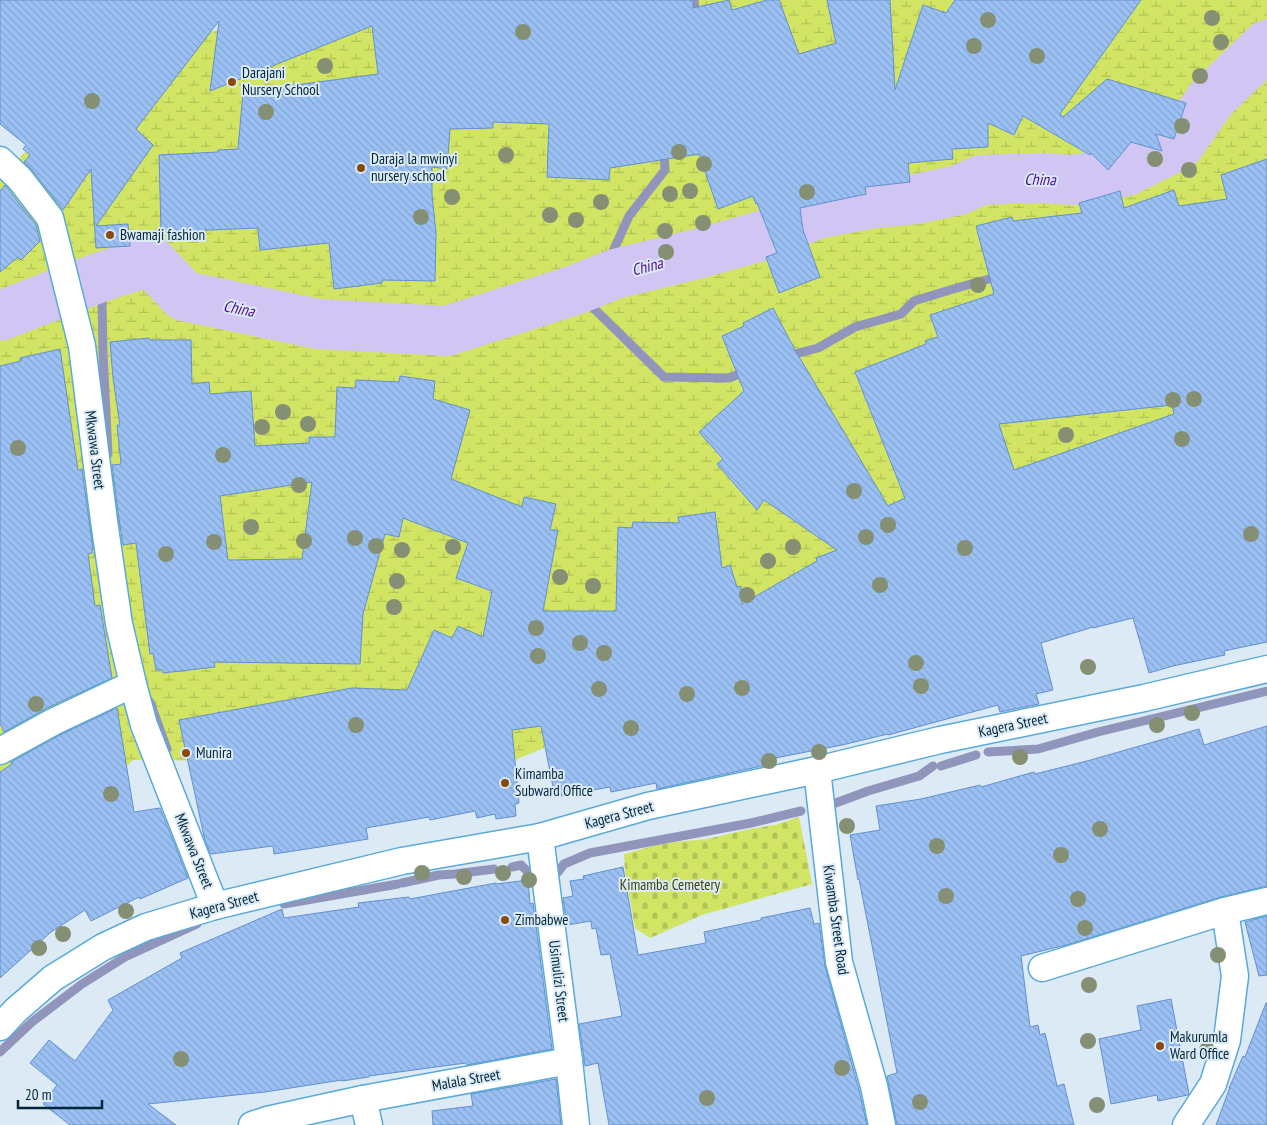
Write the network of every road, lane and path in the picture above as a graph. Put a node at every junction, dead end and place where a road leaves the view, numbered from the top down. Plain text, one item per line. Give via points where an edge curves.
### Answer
1 (0, 160) edge
2 (1267, 669) edge
3 (133, 684) junction
4 (0, 751) edge
5 (817, 770) junction
6 (540, 837) junction
7 (1267, 901) edge
8 (215, 906) junction
9 (1226, 911) junction
10 (1042, 968) dead end
11 (0, 1027) edge
12 (569, 1061) junction
13 (363, 1099) junction
14 (252, 1125) edge
15 (369, 1125) edge
16 (576, 1125) edge
17 (882, 1125) edge
18 (1186, 1125) edge

1 - 3 street, Mkwawa Street via 20,179 50,218 82,346 119,624
2 - 5 street, Kagera Street
3 - 4 street
3 - 8 street, Mkwawa Street via 144,725
5 - 6 street, Kagera Street via 648,806
5 - 17 street, Kiwamba Street Road via 839,962
6 - 8 street, Kagera Street via 402,861
6 - 12 street, Usimulizi Street
7 - 9 street
8 - 11 street, Kagera Street via 146,927 103,947 53,978
9 - 10 street
9 - 18 street via 1235,976 1227,1040 1213,1084
12 - 13 street, Malala Street
12 - 16 street, Usimulizi Street
13 - 14 street, Malala Street
13 - 15 street

